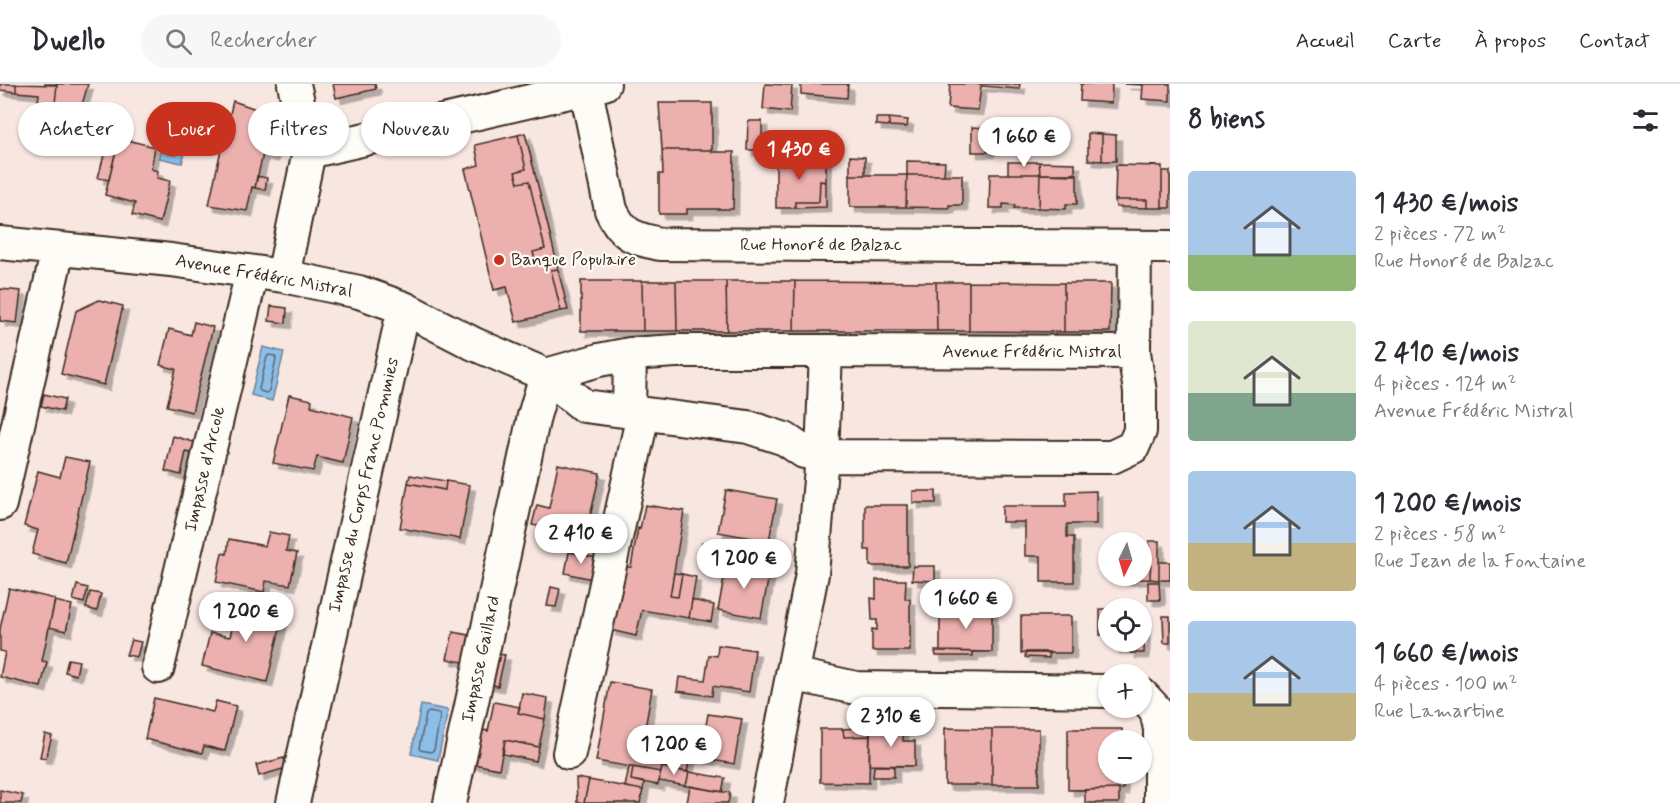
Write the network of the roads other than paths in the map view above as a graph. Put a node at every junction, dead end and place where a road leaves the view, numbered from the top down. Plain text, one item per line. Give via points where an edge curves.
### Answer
1 (294, 84) edge
2 (595, 87) edge
3 (298, 102) edge
4 (349, 143) edge
5 (308, 156) edge
6 (0, 243) edge
7 (1135, 247) junction
8 (1170, 247) edge
9 (58, 249) junction
10 (252, 272) junction
11 (283, 276) junction
12 (404, 308) junction
13 (826, 351) junction
14 (1134, 352) junction
15 (630, 354) junction
16 (546, 375) junction
17 (636, 413) junction
18 (822, 456) junction
19 (0, 504) edge
20 (158, 667) dead end
21 (792, 674) junction
22 (1098, 691) edge
23 (1152, 706) edge
24 (569, 753) dead end
25 (293, 803) edge
26 (450, 803) edge
27 (767, 803) edge
28 (1160, 803) edge

1 - 3 street
2 - 4 street
2 - 7 street, Rue Honoré de Balzac via 611,210 618,225 635,238 660,244
5 - 11 street
6 - 9 street, Avenue Frédéric Mistral
7 - 8 street, Rue Honoré de Balzac
7 - 14 street, Avenue Frédéric Mistral
9 - 10 street, Avenue Frédéric Mistral
9 - 19 street
10 - 11 street, Avenue Frédéric Mistral
10 - 20 street, Impasse d'Arcole
11 - 12 street, Avenue Frédéric Mistral via 359,292
12 - 16 street, Avenue Frédéric Mistral
12 - 25 street, Impasse du Corps Franc Pommies
13 - 14 street, Avenue Frédéric Mistral
13 - 15 street, Avenue Frédéric Mistral
13 - 18 street
14 - 18 street via 1140,431 1133,447 1112,457
15 - 16 street, Avenue Frédéric Mistral
15 - 17 street
16 - 17 street, Avenue Frédéric Mistral via 584,406
16 - 26 street, Impasse Gaillard
17 - 18 street, Avenue Frédéric Mistral via 748,427
17 - 24 street
18 - 21 street via 812,574
21 - 22 street via 856,688
21 - 27 street
23 - 28 street via 1160,729

